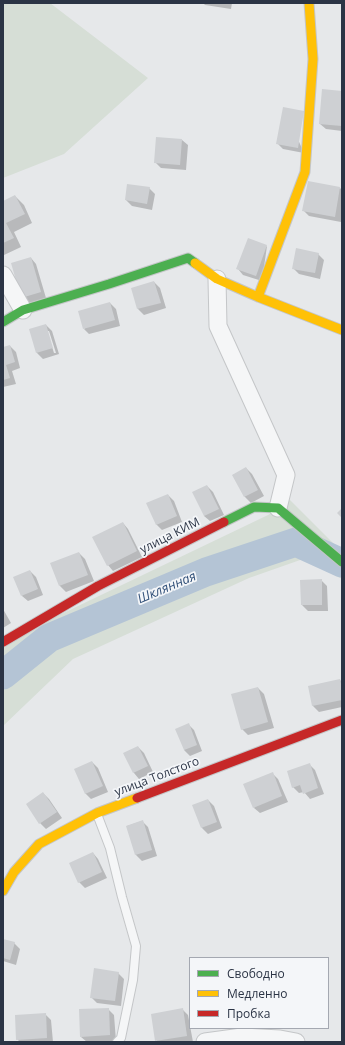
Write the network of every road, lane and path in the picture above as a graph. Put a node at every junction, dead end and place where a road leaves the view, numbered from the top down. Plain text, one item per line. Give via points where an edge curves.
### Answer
1 (309, 3) edge
2 (3, 275) edge
3 (218, 279) junction
4 (258, 297) junction
5 (23, 310) junction
6 (3, 322) edge
7 (342, 330) edge
8 (278, 508) junction
9 (342, 562) edge
10 (3, 642) edge
11 (342, 720) edge
12 (97, 813) junction
13 (3, 891) edge
14 (117, 1042) edge
15 (205, 1042) edge
16 (296, 1042) edge

1 - 4 street via 313,59 305,172
2 - 5 street
3 - 4 street
3 - 5 street via 188,258
3 - 8 street via 218,326 286,475
4 - 7 street
5 - 6 street
8 - 9 street
8 - 10 street, улица КИМ via 254,507 98,586
11 - 12 street, улица Толстого
12 - 13 street, улица Толстого via 38,844 14,872
12 - 14 lane via 110,848 136,946 133,980 121,1038
15 - 16 street via 242,1037

